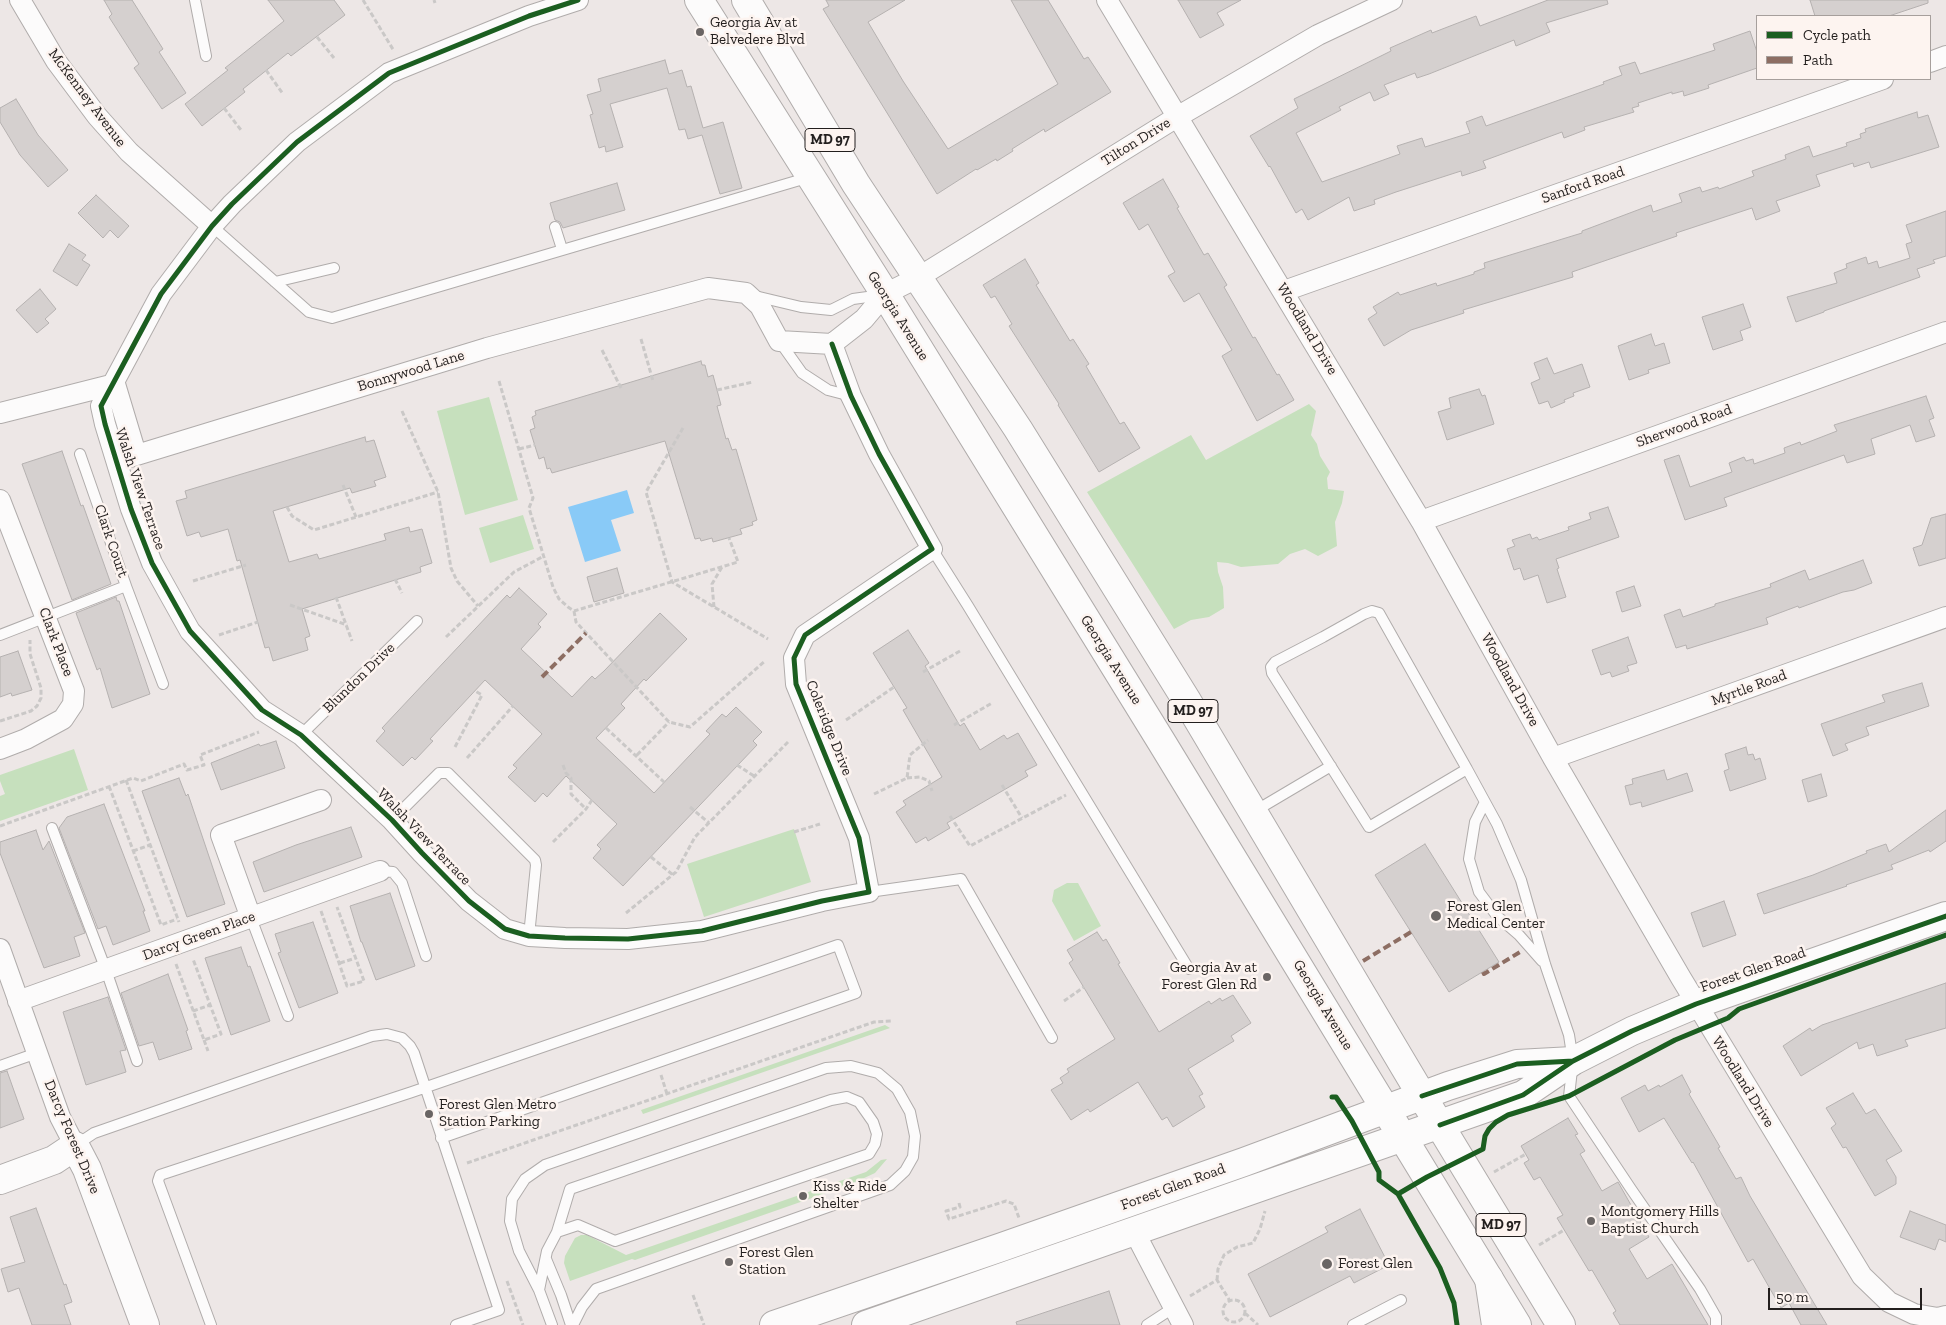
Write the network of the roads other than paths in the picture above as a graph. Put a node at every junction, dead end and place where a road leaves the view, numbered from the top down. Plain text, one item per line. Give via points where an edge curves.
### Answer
1 (20, 0) edge
2 (196, 0) edge
3 (578, 0) edge
4 (698, 0) edge
5 (746, 0) edge
6 (1107, 0) edge
7 (1392, 0) edge
8 (206, 56) dead end
9 (1946, 56) edge
10 (1931, 62) edge
11 (1880, 80) edge
12 (1177, 117) junction
13 (811, 177) junction
14 (212, 226) junction
15 (555, 227) dead end
16 (562, 250) junction
17 (334, 268) dead end
18 (918, 276) junction
19 (276, 282) junction
20 (1284, 291) junction
21 (746, 293) junction
22 (885, 294) junction
23 (1946, 332) edge
24 (780, 341) junction
25 (832, 344) junction
26 (115, 384) junction
27 (851, 396) junction
28 (0, 414) edge
29 (80, 454) dead end
30 (126, 458) junction
31 (0, 500) edge
32 (1422, 521) junction
33 (932, 549) junction
34 (126, 586) junction
35 (46, 617) junction
36 (1946, 618) edge
37 (417, 621) dead end
38 (0, 635) edge
39 (163, 684) dead end
40 (301, 735) junction
41 (0, 749) edge
42 (1553, 758) junction
43 (1331, 766) junction
44 (1467, 769) junction
45 (321, 800) dead end
46 (1485, 802) junction
47 (1254, 812) junction
48 (392, 820) junction
49 (52, 828) dead end
50 (380, 871) joint
51 (869, 892) junction
52 (1946, 916) edge
53 (251, 918) junction
54 (529, 936) junction
55 (0, 949) edge
56 (426, 956) dead end
57 (1545, 964) junction
58 (1189, 969) dead end
59 (106, 970) junction
60 (18, 1001) junction
61 (1696, 1004) junction
62 (288, 1016) dead end
63 (1052, 1038) dead end
64 (37, 1053) junction
65 (137, 1061) dead end
66 (1573, 1061) junction
67 (0, 1066) edge
68 (425, 1088) junction
69 (1422, 1096) junction
70 (1387, 1109) junction
71 (1440, 1125) junction
72 (1404, 1137) junction
73 (442, 1138) junction
74 (75, 1146) junction
75 (0, 1180) edge
76 (1134, 1231) junction
77 (557, 1232) junction
78 (546, 1259) junction
79 (1489, 1279) junction
80 (538, 1290) junction
81 (1401, 1300) dead end
82 (1946, 1316) edge
83 (1178, 1317) edge
84 (145, 1325) edge
85 (211, 1325) edge
86 (456, 1325) edge
87 (552, 1325) edge
88 (572, 1325) edge
89 (774, 1325) edge
90 (866, 1325) edge
91 (1147, 1325) edge
92 (1353, 1325) edge
93 (1496, 1325) edge
94 (1517, 1325) edge
95 (1562, 1325) edge
96 (1716, 1325) edge

1 - 14 street, McKenney Avenue via 56,61 97,116 129,152
2 - 8 lane
3 - 14 street via 529,16 389,74 297,142
4 - 13 main road, Georgia Avenue / MD 97
5 - 18 main road, MD 97 via 856,184
6 - 12 street, Woodland Drive
7 - 12 street, Tilton Drive via 1318,35
9 - 10 street
11 - 20 street, Sanford Road
12 - 18 street, Tilton Drive
12 - 20 street, Woodland Drive
13 - 16 lane
13 - 22 main road, Georgia Avenue / MD 97
14 - 19 lane
14 - 26 street via 161,294
15 - 16 lane
16 - 19 lane via 332,318 309,312
17 - 19 lane
18 - 22 street, Tilton Drive
18 - 47 main road, MD 97 via 1027,442
20 - 32 street, Woodland Drive
21 - 22 lane via 801,308 831,310 852,299
21 - 24 street via 760,306
21 - 30 street, Bonnywood Lane via 708,288 487,348
22 - 25 street via 864,319
22 - 70 main road, Georgia Avenue / MD 97
23 - 32 street, Sherwood Road
24 - 25 street
24 - 27 lane via 802,373 828,390
25 - 27 street
26 - 28 street
26 - 30 street, Walsh View Terrace
27 - 33 street
29 - 34 lane, Clark Court
30 - 40 street, Walsh View Terrace via 131,509 152,563 190,631 262,710
31 - 35 street, Clark Place
32 - 42 street, Woodland Drive
33 - 51 street, Coleridge Drive via 805,635 794,658 796,684 859,838
33 - 58 lane
34 - 35 lane, Clark Court
34 - 39 lane
35 - 38 lane, Clark Court
35 - 41 street, Clark Place via 74,692 73,704 63,718 26,739
36 - 42 street, Myrtle Road
37 - 40 lane, Blundon Drive
40 - 48 street, Walsh View Terrace
42 - 61 street, Woodland Drive
43 - 44 lane via 1369,827
43 - 44 lane via 1271,667 1372,611 1378,613
43 - 47 lane
44 - 46 lane
45 - 53 street via 221,835
46 - 57 lane via 1498,824 1521,880
46 - 57 lane via 1475,822 1469,859 1479,892 1497,916
47 - 69 main road, MD 97
48 - 54 street, Walsh View Terrace via 469,901 505,928
48 - 54 lane via 439,773 448,773 534,860
49 - 59 lane
50 - 53 street, Darcy Green Place
50 - 56 lane via 393,872 402,883
51 - 54 street, Walsh View Terrace via 702,931 628,939
51 - 63 lane via 961,879
52 - 61 main road, Forest Glen Road
53 - 59 street, Darcy Green Place
53 - 62 lane
55 - 60 street, Darcy Forest Drive
57 - 66 lane via 1569,1035
59 - 60 street, Darcy Green Place
59 - 65 lane
60 - 64 street, Darcy Forest Drive
61 - 66 main road, Forest Glen Road
61 - 82 street, Woodland Drive via 1862,1276 1889,1302 1914,1314
64 - 67 lane
64 - 74 street, Darcy Forest Drive via 60,1117
66 - 69 main road, Forest Glen Road via 1517,1064
66 - 71 main road, Forest Glen Road via 1523,1096
66 - 96 lane via 1569,1096 1700,1289 1716,1317
68 - 73 lane
68 - 73 lane via 838,945 856,993
68 - 74 lane via 410,1046 402,1038 387,1034 372,1036 94,1133
68 - 85 lane via 160,1175 158,1181
69 - 70 main road, Forest Glen Road
69 - 71 main road, MD 97
70 - 72 main road, Georgia Avenue / MD 97
70 - 89 main road, Forest Glen Road via 1002,1248
71 - 72 main road, Forest Glen Road
71 - 95 main road, MD 97
72 - 76 main road, Forest Glen Road
72 - 79 main road, Georgia Avenue / MD 97
73 - 86 lane via 499,1310
74 - 75 main road via 54,1160
74 - 84 main road, Darcy Forest Drive via 87,1169
76 - 83 street
76 - 90 main road, Forest Glen Road
77 - 77 lane via 578,1225 615,1241 855,1160 869,1154 878,1134 859,1102 847,1097 831,1100 570,1190
77 - 78 lane
78 - 80 lane
78 - 88 lane
79 - 93 main road
79 - 94 main road, Georgia Avenue / MD 97
80 - 87 lane
80 - 88 lane via 519,1251 510,1221 512,1199 525,1179 545,1165 826,1068 851,1066 878,1073 897,1089 910,1112 915,1136 913,1157 905,1171 890,1185 596,1289
81 - 92 lane
83 - 91 lane

